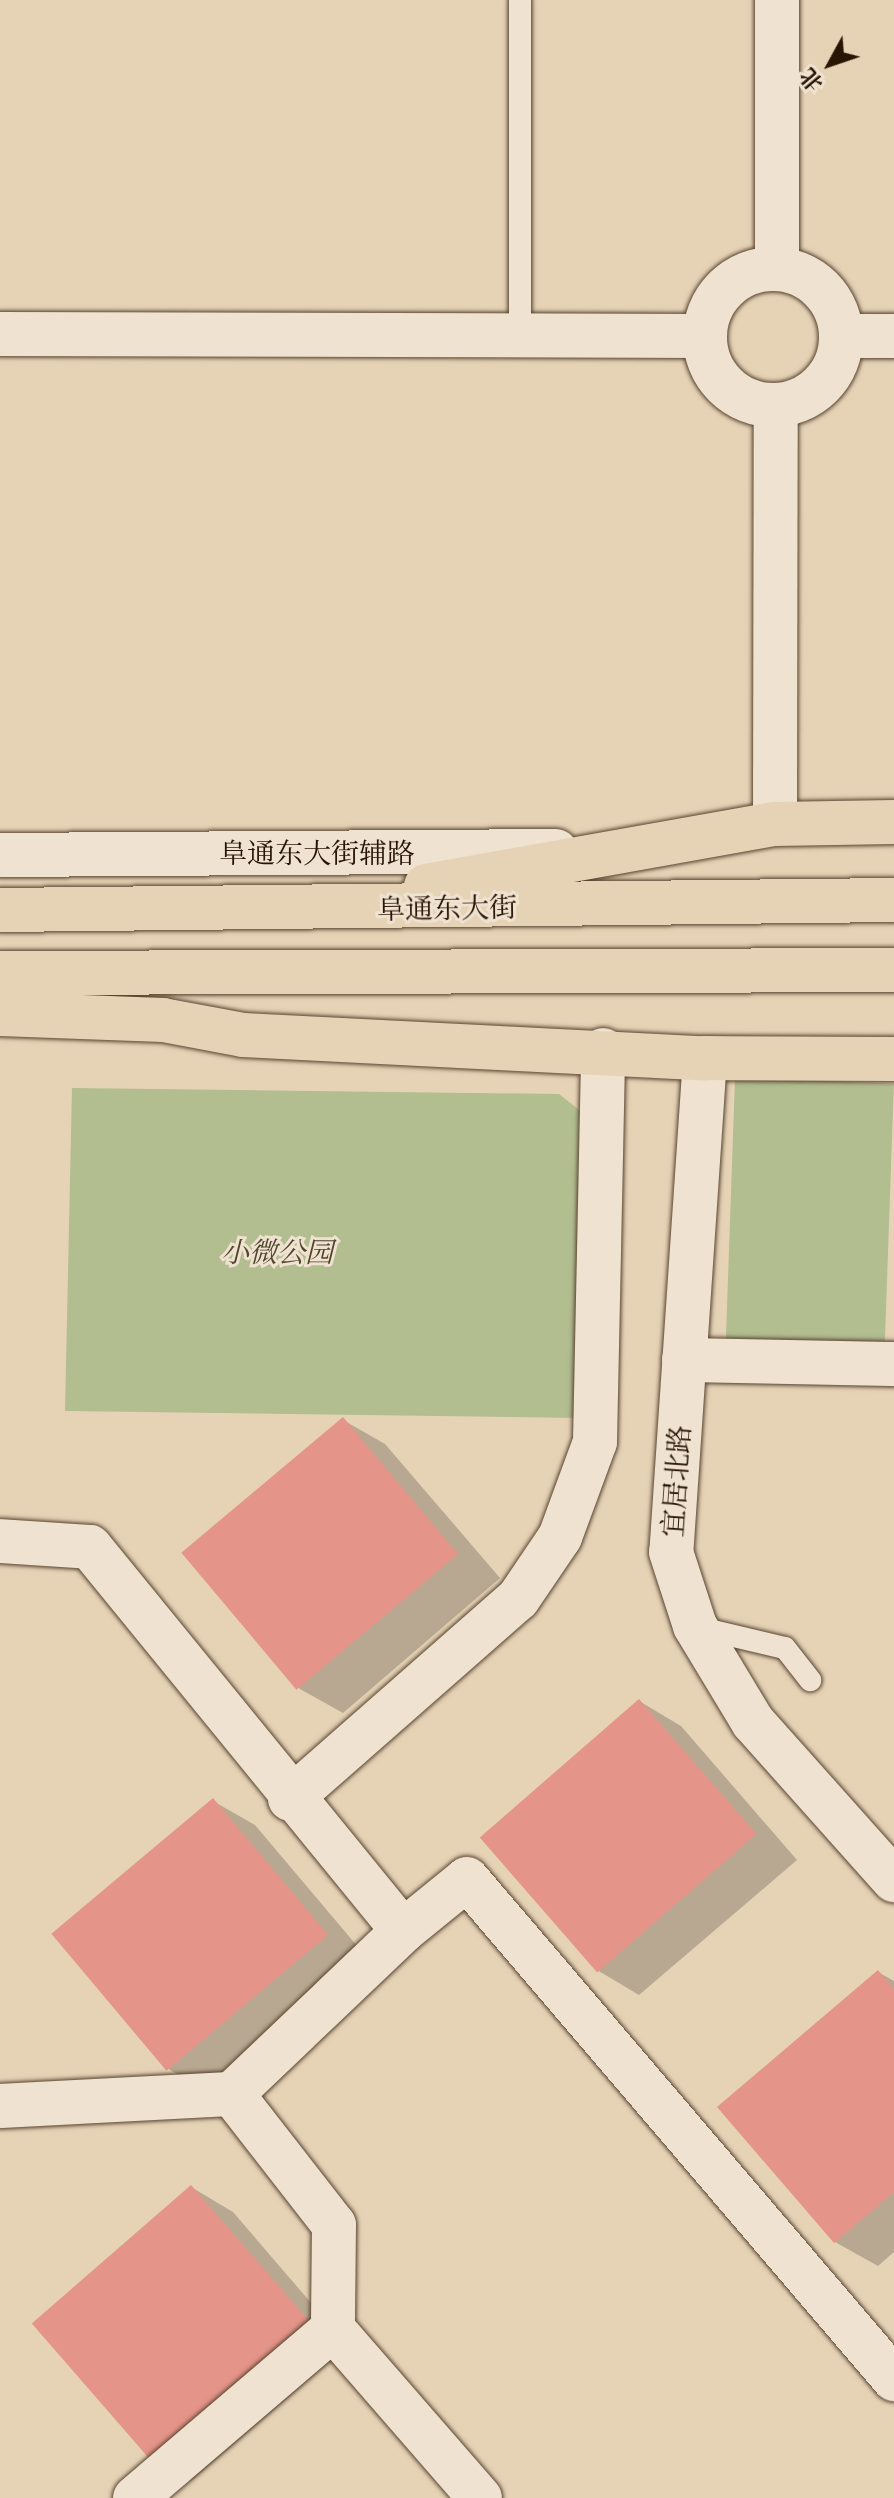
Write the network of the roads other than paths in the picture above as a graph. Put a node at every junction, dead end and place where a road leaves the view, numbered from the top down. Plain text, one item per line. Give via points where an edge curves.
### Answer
1 (520, 0) edge
2 (777, 0) edge
3 (777, 268) junction
4 (0, 334) edge
5 (520, 336) junction
6 (704, 336) junction
7 (841, 336) junction
8 (894, 336) edge
9 (776, 406) junction
10 (894, 822) edge
11 (775, 824) junction
12 (635, 850) junction
13 (0, 855) edge
14 (894, 900) edge
15 (0, 910) edge
16 (285, 911) junction
17 (894, 970) edge
18 (0, 973) edge
19 (3, 1017) edge
20 (603, 1050) junction
21 (705, 1058) junction
22 (894, 1059) edge
23 (684, 1360) junction
24 (894, 1364) edge
25 (0, 1541) edge
26 (695, 1626) junction
27 (810, 1680) dead end
28 (290, 1799) junction
29 (894, 1880) edge
30 (403, 1931) junction
31 (232, 2094) junction
32 (0, 2106) edge
33 (333, 2329) junction
34 (894, 2379) edge
35 (135, 2498) edge
36 (480, 2498) edge

1 - 5 lane
2 - 3 street
3 - 6 street via 734,280 708,315
3 - 7 street via 815,282 838,316
4 - 5 street
5 - 6 street
6 - 9 street via 708,358 734,393
7 - 8 street
7 - 9 street via 822,384
9 - 11 street
10 - 11 main road
11 - 12 main road
12 - 13 street, 阜通东大街辅路
12 - 16 main road
14 - 16 main road, 阜通东大街
15 - 16 main road, 阜通东大街
17 - 18 main road
19 - 20 main road via 163,1020 243,1035
20 - 21 main road
20 - 28 street via 595,1442 560,1537 518,1599
21 - 22 main road
21 - 23 street, 宜居北路
23 - 24 street
23 - 26 street, 宜居北路 via 671,1552
25 - 28 street via 90,1547
26 - 27 lane via 785,1648
26 - 29 street, 宜居北路 via 753,1722
28 - 30 street
30 - 31 street
30 - 34 street via 467,1879
31 - 32 street
31 - 33 street via 334,2225
33 - 35 street
33 - 36 street

